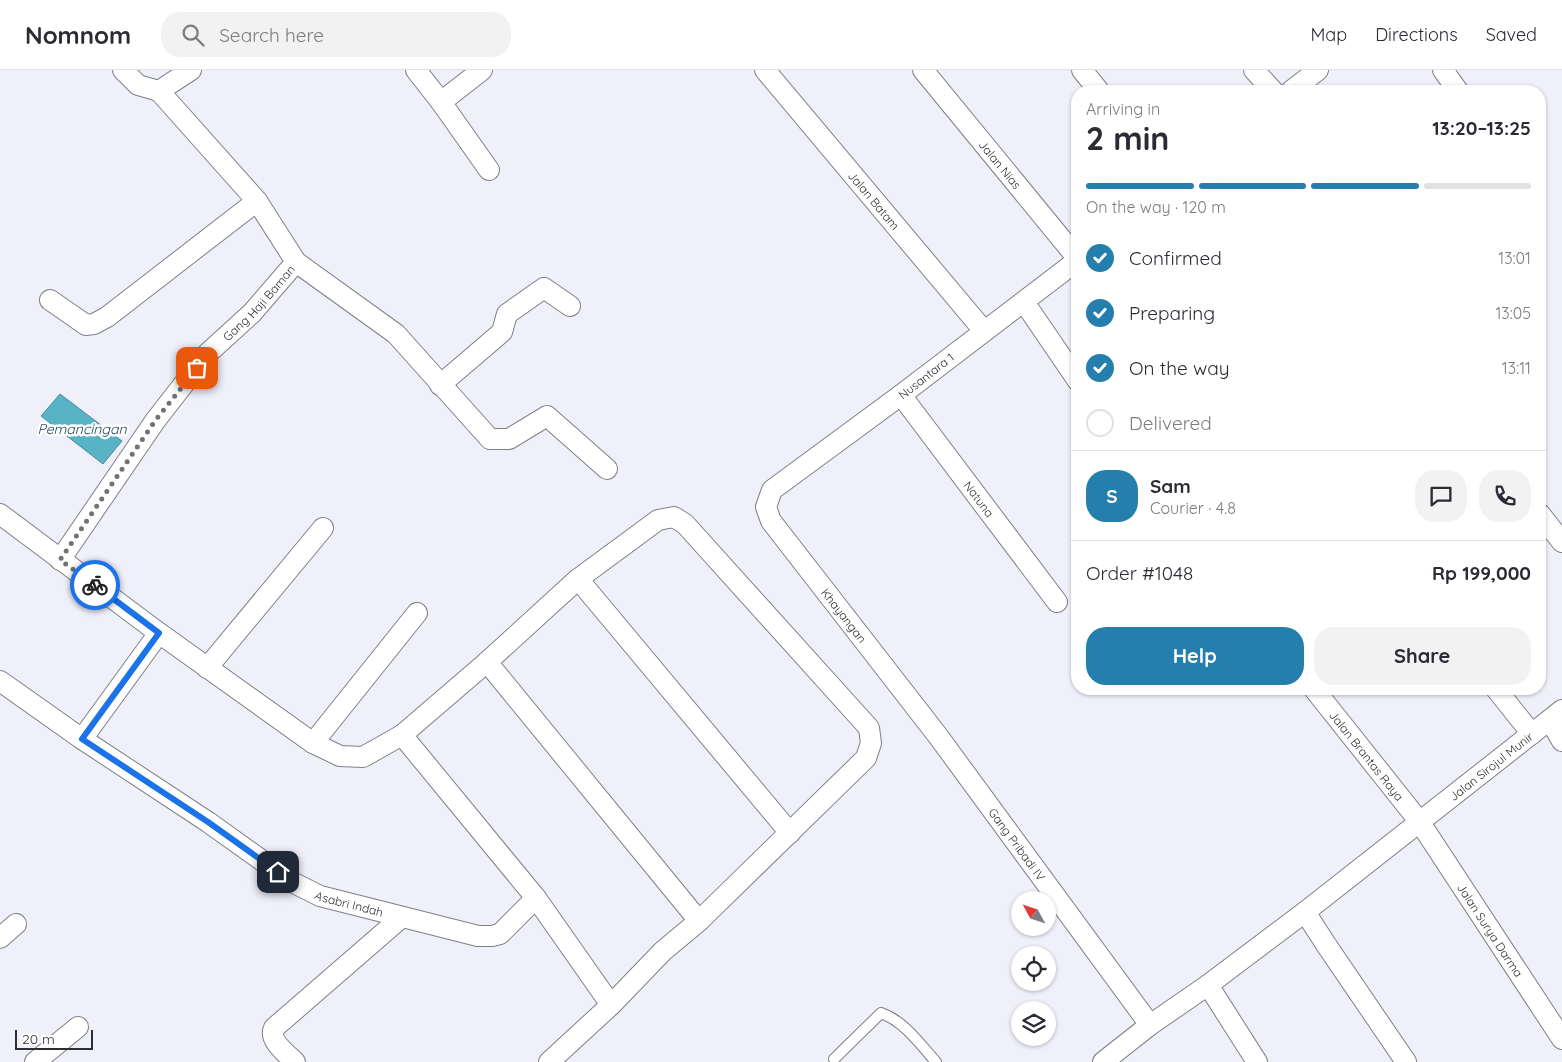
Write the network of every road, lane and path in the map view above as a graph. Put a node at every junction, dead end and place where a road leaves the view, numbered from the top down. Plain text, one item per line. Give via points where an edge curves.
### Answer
1 (123, 70) edge
2 (191, 70) edge
3 (416, 70) edge
4 (482, 70) edge
5 (765, 70) edge
6 (923, 70) edge
7 (1082, 70) edge
8 (1254, 70) edge
9 (1318, 70) edge
10 (1443, 70) edge
11 (1094, 85) edge
12 (1268, 85) edge
13 (1299, 85) edge
14 (1454, 85) edge
15 (159, 92) junction
16 (441, 102) junction
17 (489, 170) dead end
18 (257, 201) junction
19 (1071, 250) edge
20 (296, 262) junction
21 (1071, 265) edge
22 (50, 300) dead end
23 (1024, 302) junction
24 (570, 306) dead end
25 (984, 331) junction
26 (1071, 371) edge
27 (440, 384) junction
28 (902, 395) junction
29 (607, 469) dead end
30 (772, 490) joint
31 (0, 514) edge
32 (1546, 522) edge
33 (323, 528) dead end
34 (1562, 542) edge
35 (60, 560) junction
36 (578, 579) junction
37 (1057, 602) dead end
38 (417, 612) dead end
39 (159, 633) junction
40 (487, 662) junction
41 (208, 668) junction
42 (0, 681) edge
43 (1319, 695) edge
44 (1501, 695) edge
45 (1556, 715) edge
46 (1532, 734) junction
47 (402, 735) junction
48 (938, 736) joint
49 (82, 739) junction
50 (1562, 741) edge
51 (313, 743) junction
52 (1419, 821) junction
53 (790, 833) junction
54 (536, 898) junction
55 (1305, 912) junction
56 (402, 917) junction
57 (699, 921) junction
58 (16, 924) dead end
59 (0, 938) edge
60 (1208, 985) junction
61 (611, 1005) junction
62 (1150, 1025) junction
63 (78, 1026) dead end
64 (1562, 1039) edge
65 (834, 1059) dead end
66 (35, 1062) edge
67 (295, 1062) edge
68 (549, 1062) edge
69 (936, 1062) edge
70 (1103, 1062) edge
71 (1257, 1062) edge
72 (1406, 1062) edge

1 - 15 street via 138,85
2 - 15 street
3 - 16 street
4 - 16 street
5 - 25 street, Jalan Batam
6 - 19 street, Jalan Nias
7 - 11 street
8 - 12 street
9 - 13 street
10 - 14 street
15 - 18 street
16 - 17 street
18 - 20 street
18 - 22 street via 107,318 86,325
20 - 27 street via 396,334
20 - 35 street, Gang Haji Baman via 252,313 202,362 155,421
21 - 23 street, Nusantara 1
23 - 25 street, Nusantara 1
23 - 26 street
24 - 27 street via 544,288 507,314 502,332
25 - 28 street, Nusantara 1
27 - 29 street via 490,439 510,439 547,416
28 - 30 street, Nusantara 1
28 - 37 street, Natuna
30 - 48 street, Khayangan via 766,507 771,522
31 - 35 street
32 - 34 street
33 - 41 street
35 - 39 street
36 - 40 street
36 - 53 street
36 - 53 street via 658,520 674,517 685,524 869,728 871,744 866,758
38 - 51 street
39 - 41 street
39 - 49 street
40 - 47 street
40 - 57 street
41 - 51 street
42 - 49 street, Asabri Indah
43 - 52 street, Jalan Brantas Raya
44 - 46 street
45 - 46 street, Jalan Sirojul Munir
45 - 50 street
46 - 52 street, Jalan Sirojul Munir
47 - 51 street via 363,757 340,756
47 - 54 street
48 - 62 street, Gang Pribadi IV
49 - 56 street, Asabri Indah via 292,882 320,896
52 - 55 street, Jalan Sirojul Munir
52 - 64 street, Jalan Surya Darma
53 - 57 street
54 - 56 street, Asabri Indah via 500,934 492,936 478,936
54 - 61 street
55 - 60 street, Jalan Sirojul Munir
55 - 72 street
56 - 67 street via 274,1028 272,1038
57 - 61 street via 662,951
58 - 59 street
60 - 62 street, Jalan Sirojul Munir
60 - 71 street
61 - 68 street
62 - 70 street, Jalan Sirojul Munir
63 - 66 street
65 - 69 lane via 881,1013 903,1026

